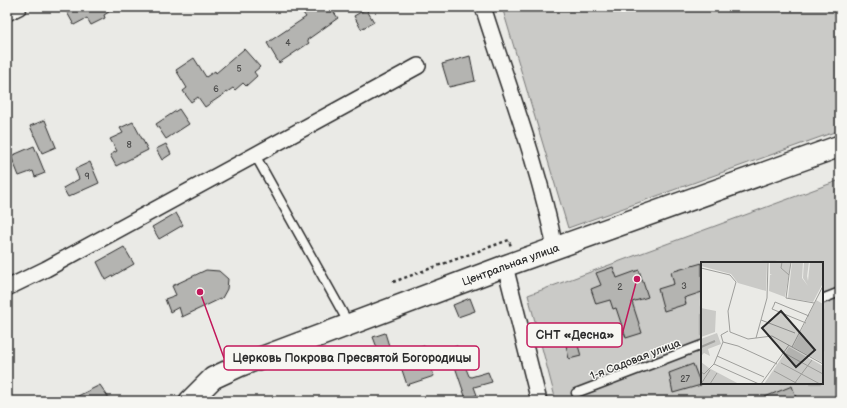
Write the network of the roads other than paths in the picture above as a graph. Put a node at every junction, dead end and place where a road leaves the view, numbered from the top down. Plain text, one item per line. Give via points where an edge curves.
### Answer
1 (19, 7) edge
2 (483, 7) edge
3 (7, 13) edge
4 (418, 66) dead end
5 (840, 146) edge
6 (255, 155) junction
7 (555, 248) junction
8 (505, 266) junction
9 (7, 288) edge
10 (840, 292) edge
11 (823, 299) edge
12 (350, 324) junction
13 (701, 345) edge
14 (576, 393) dead end
15 (190, 401) edge
16 (539, 401) edge

1 - 3 street
2 - 7 street via 532,159
4 - 6 street
5 - 7 street, Центральная улица
6 - 9 street
6 - 12 lane
7 - 8 street, Центральная улица
8 - 12 street, Центральная улица
8 - 16 street
10 - 11 lane
12 - 15 street, Центральная улица via 213,378
13 - 14 lane, 1-я Садовая улица

